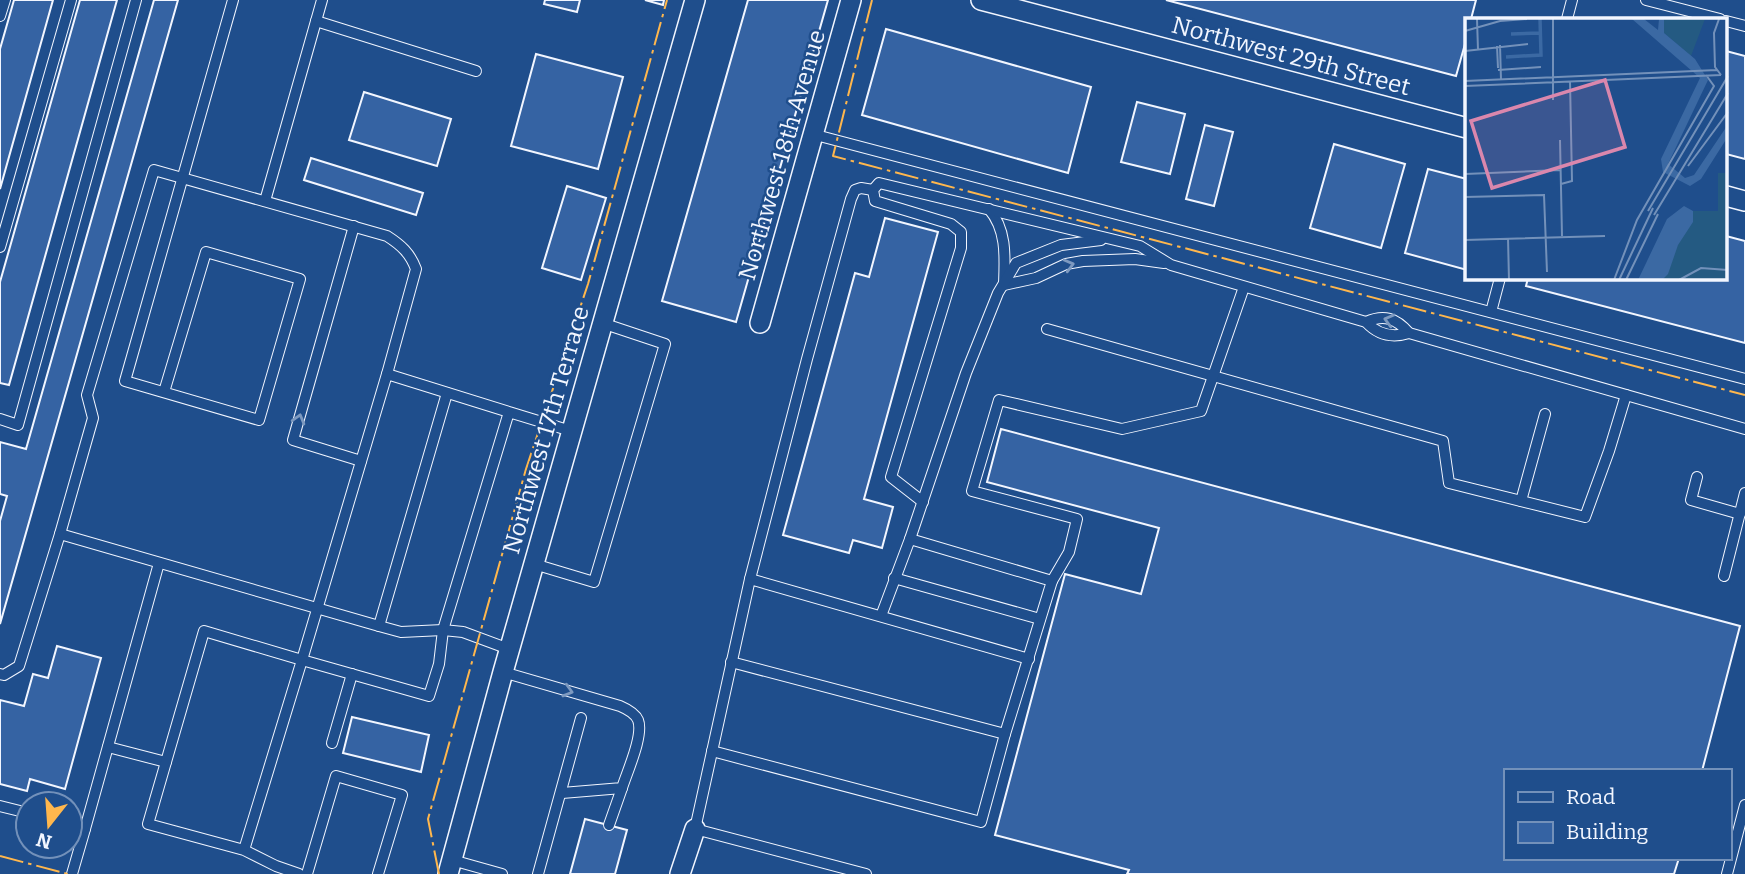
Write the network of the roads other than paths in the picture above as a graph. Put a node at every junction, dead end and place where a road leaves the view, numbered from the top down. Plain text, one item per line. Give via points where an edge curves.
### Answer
1 (5, 0) edge
2 (71, 0) edge
3 (136, 0) edge
4 (233, 0) edge
5 (322, 0) edge
6 (695, 0) edge
7 (851, 0) edge
8 (981, 0) edge
9 (1572, 0) edge
10 (1646, 0) edge
11 (0, 16) edge
12 (1567, 18) edge
13 (1716, 18) edge
14 (316, 21) junction
15 (1728, 22) edge
16 (1745, 26) edge
17 (476, 71) dead end
18 (1465, 127) edge
19 (812, 134) junction
20 (183, 178) junction
21 (873, 190) junction
22 (1728, 197) edge
23 (265, 201) junction
24 (1745, 201) edge
25 (989, 209) junction
26 (354, 226) junction
27 (1109, 239) junction
28 (0, 247) edge
29 (1171, 265) junction
30 (1500, 280) edge
31 (1004, 285) junction
32 (1244, 287) junction
33 (1492, 312) junction
34 (602, 323) junction
35 (760, 323) dead end
36 (1047, 330) dead end
37 (387, 374) junction
38 (1212, 376) junction
39 (1745, 379) edge
40 (164, 393) junction
41 (447, 393) junction
42 (1626, 395) junction
43 (509, 412) junction
44 (1545, 414) dead end
45 (0, 419) edge
46 (1745, 429) edge
47 (571, 431) junction
48 (361, 461) junction
49 (1697, 477) dead end
50 (1745, 493) edge
51 (1521, 501) junction
52 (923, 502) junction
53 (1740, 514) junction
54 (60, 534) junction
55 (910, 539) junction
56 (159, 563) junction
57 (534, 564) junction
58 (1724, 576) dead end
59 (750, 579) junction
60 (894, 579) junction
61 (1052, 581) junction
62 (317, 609) junction
63 (881, 617) junction
64 (1040, 619) junction
65 (379, 626) junction
66 (443, 629) junction
67 (509, 649) junction
68 (1028, 659) junction
69 (302, 660) junction
70 (731, 662) junction
71 (503, 672) junction
72 (0, 674) edge
73 (352, 674) junction
74 (581, 719) dead end
75 (1005, 734) junction
76 (332, 743) dead end
77 (108, 747) junction
78 (712, 751) junction
79 (166, 762) junction
80 (622, 788) junction
81 (562, 793) junction
82 (1745, 805) edge
83 (609, 825) dead end
84 (85, 829) joint
85 (695, 829) junction
86 (244, 850) junction
87 (1731, 859) edge
88 (450, 867) edge
89 (72, 874) edge
90 (299, 874) edge
91 (307, 874) edge
92 (378, 874) edge
93 (502, 874) edge
94 (538, 874) edge
95 (680, 874) edge
96 (866, 874) edge

1 - 11 lane
2 - 28 lane
3 - 45 lane via 18,425
4 - 20 lane
5 - 14 lane
6 - 34 street, Northwest 17th Terrace
7 - 19 street, Northwest 18th Avenue
8 - 18 street, Northwest 29th Street
9 - 12 lane
10 - 13 lane
14 - 17 lane
14 - 23 lane
15 - 16 lane
19 - 33 lane
19 - 35 street, Northwest 18th Avenue
20 - 23 lane
20 - 40 lane via 125,381
20 - 54 lane via 154,170 87,395 93,418
21 - 25 lane via 879,183
21 - 52 lane via 875,201 951,224 961,232 961,248 891,477
21 - 59 lane via 855,190 851,199
22 - 24 street
23 - 26 lane
25 - 27 lane
25 - 31 lane via 1002,233
26 - 37 lane via 394,240 412,257 416,269
48 -> 26 lane via 293,440
27 - 29 lane via 1140,246
27 - 31 lane via 1061,245 1034,254 1016,263
31 -> 29 lane via 1083,261 1136,259
29 - 32 lane
30 - 33 lane
31 - 52 lane via 966,373
32 - 38 lane
32 - 42 lane via 1366,323 1378,317 1400,322 1409,333
33 - 39 lane
34 - 47 street, Northwest 17th Terrace
34 - 57 lane via 665,344 594,582
36 - 38 lane
37 - 41 lane
37 - 48 lane
38 - 51 lane via 1443,441 1450,483
38 - 61 lane via 1201,411 1122,429 999,400 972,491 1077,519 1069,552
40 - 40 lane via 259,420 300,279 206,252
41 - 43 lane
41 - 65 lane
42 - 46 lane
42 - 51 lane via 1585,517
43 - 47 lane
43 - 66 lane
44 - 51 lane
47 - 57 street, Northwest 17th Terrace
48 - 62 lane
49 - 53 lane via 1690,500
50 - 53 lane
52 - 55 lane
53 - 58 lane
54 - 56 lane
54 - 72 lane via 19,666
55 - 60 lane
55 - 61 lane
56 - 62 lane
56 - 77 lane
57 - 67 street, Northwest 17th Terrace
59 - 63 lane
59 - 70 lane
60 - 63 lane
60 - 64 lane
61 - 64 lane
62 - 65 lane
62 - 69 lane
63 - 68 lane
64 - 68 lane
65 - 66 lane via 401,632
66 - 67 lane
66 - 73 lane via 429,696
67 - 71 street, Northwest 17th Terrace
68 - 75 lane
69 - 73 lane
69 - 79 lane via 204,631
69 - 86 lane
70 - 75 lane
70 - 78 lane
71 -> 80 lane via 634,714 640,730
71 - 88 street, Northwest 17th Terrace
73 - 76 lane
74 - 81 lane
75 - 78 lane via 981,822
77 - 79 lane
77 - 84 lane
78 - 85 lane
79 - 86 lane via 148,824
80 - 81 lane
80 - 83 lane
81 - 94 lane
82 - 87 lane
84 - 89 lane
85 - 95 street
85 - 96 lane
86 - 90 lane
88 - 93 lane
91 - 92 lane via 336,776 402,795

